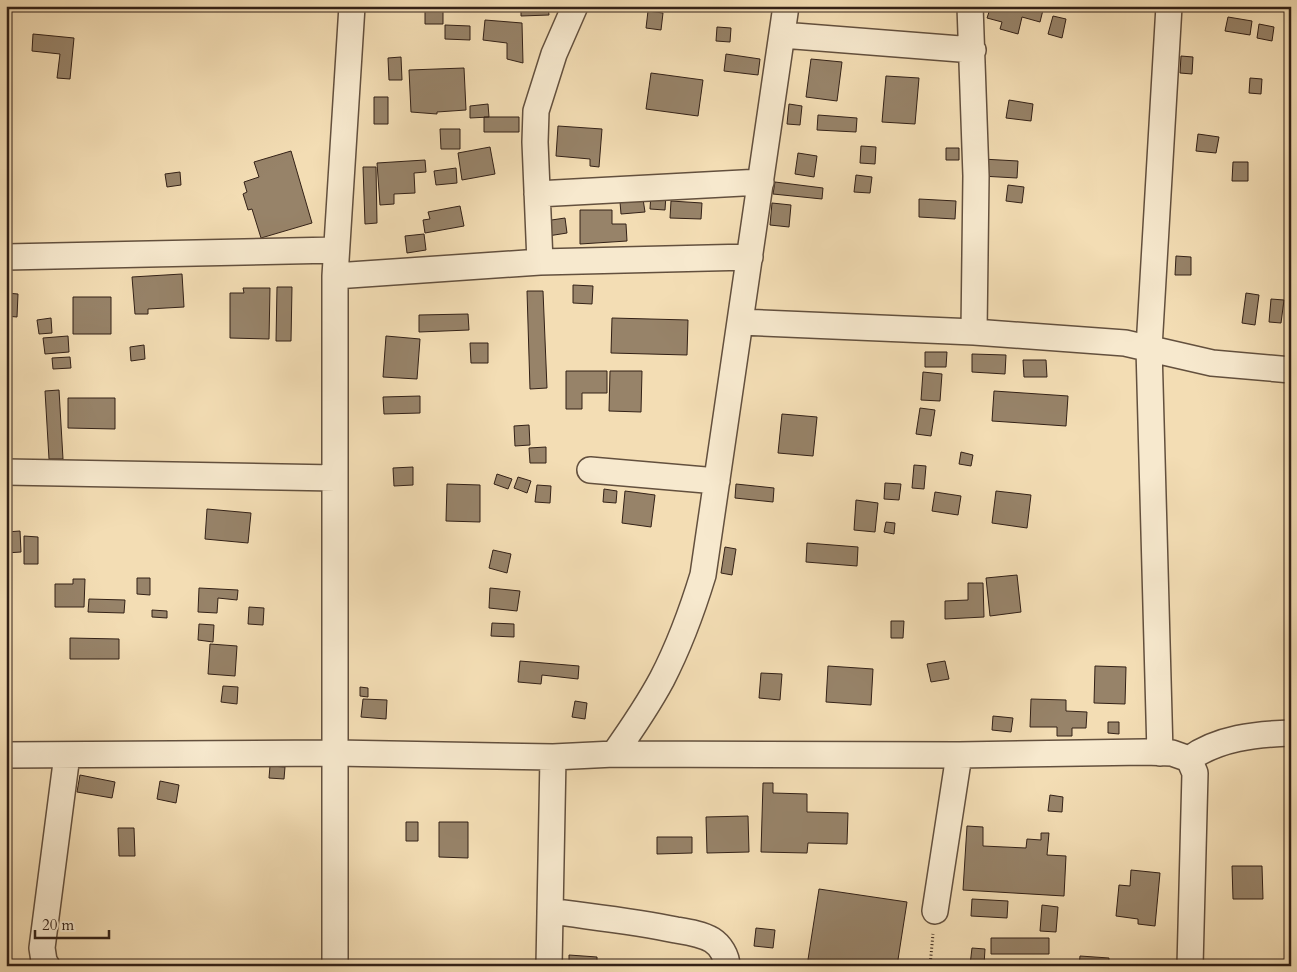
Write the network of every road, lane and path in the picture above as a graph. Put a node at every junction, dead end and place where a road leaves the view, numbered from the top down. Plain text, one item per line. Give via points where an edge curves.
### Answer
1 (352, 6) edge
2 (575, 6) edge
3 (786, 6) edge
4 (970, 6) edge
5 (1169, 6) edge
6 (782, 34) junction
7 (973, 50) junction
8 (761, 182) junction
9 (537, 194) junction
10 (336, 250) junction
11 (750, 256) junction
12 (6, 257) edge
13 (540, 262) junction
14 (334, 276) junction
15 (740, 322) junction
16 (974, 332) junction
17 (1149, 348) junction
18 (1291, 370) edge
19 (590, 470) dead end
20 (6, 472) edge
21 (335, 478) junction
22 (717, 480) junction
23 (1291, 733) edge
24 (336, 753) junction
25 (1160, 753) junction
26 (614, 754) junction
27 (67, 755) junction
28 (959, 755) junction
29 (6, 756) edge
30 (554, 756) junction
31 (1189, 759) junction
32 (550, 911) junction
33 (935, 911) joint
34 (43, 964) edge
35 (335, 966) edge
36 (549, 966) edge
37 (727, 966) edge
38 (930, 966) edge
39 (1190, 966) edge

1 - 10 street
2 - 9 street via 554,54 536,111
3 - 6 street
4 - 7 street
5 - 17 street
6 - 7 street
6 - 8 street
7 - 16 street via 976,176
8 - 9 street
8 - 11 street
9 - 13 street
10 - 12 street
10 - 14 street
11 - 13 street
11 - 15 street
13 - 14 street
14 - 21 street
15 - 16 street
15 - 22 street
16 - 17 street via 1125,343
17 - 18 street via 1212,364
17 - 25 street
19 - 22 street
20 - 21 street
21 - 24 street
22 - 26 street via 704,575 692,611 662,680
23 - 31 street via 1227,742 1200,751
24 - 27 street
24 - 30 street
24 - 35 street
25 - 28 street
25 - 31 street
26 - 28 street
26 - 30 street
27 - 29 street
27 - 34 street via 42,948
28 - 33 street
30 - 32 street
31 - 39 street via 1195,773
32 - 36 street
32 - 37 street via 648,924 699,935 719,946
33 - 38 path

